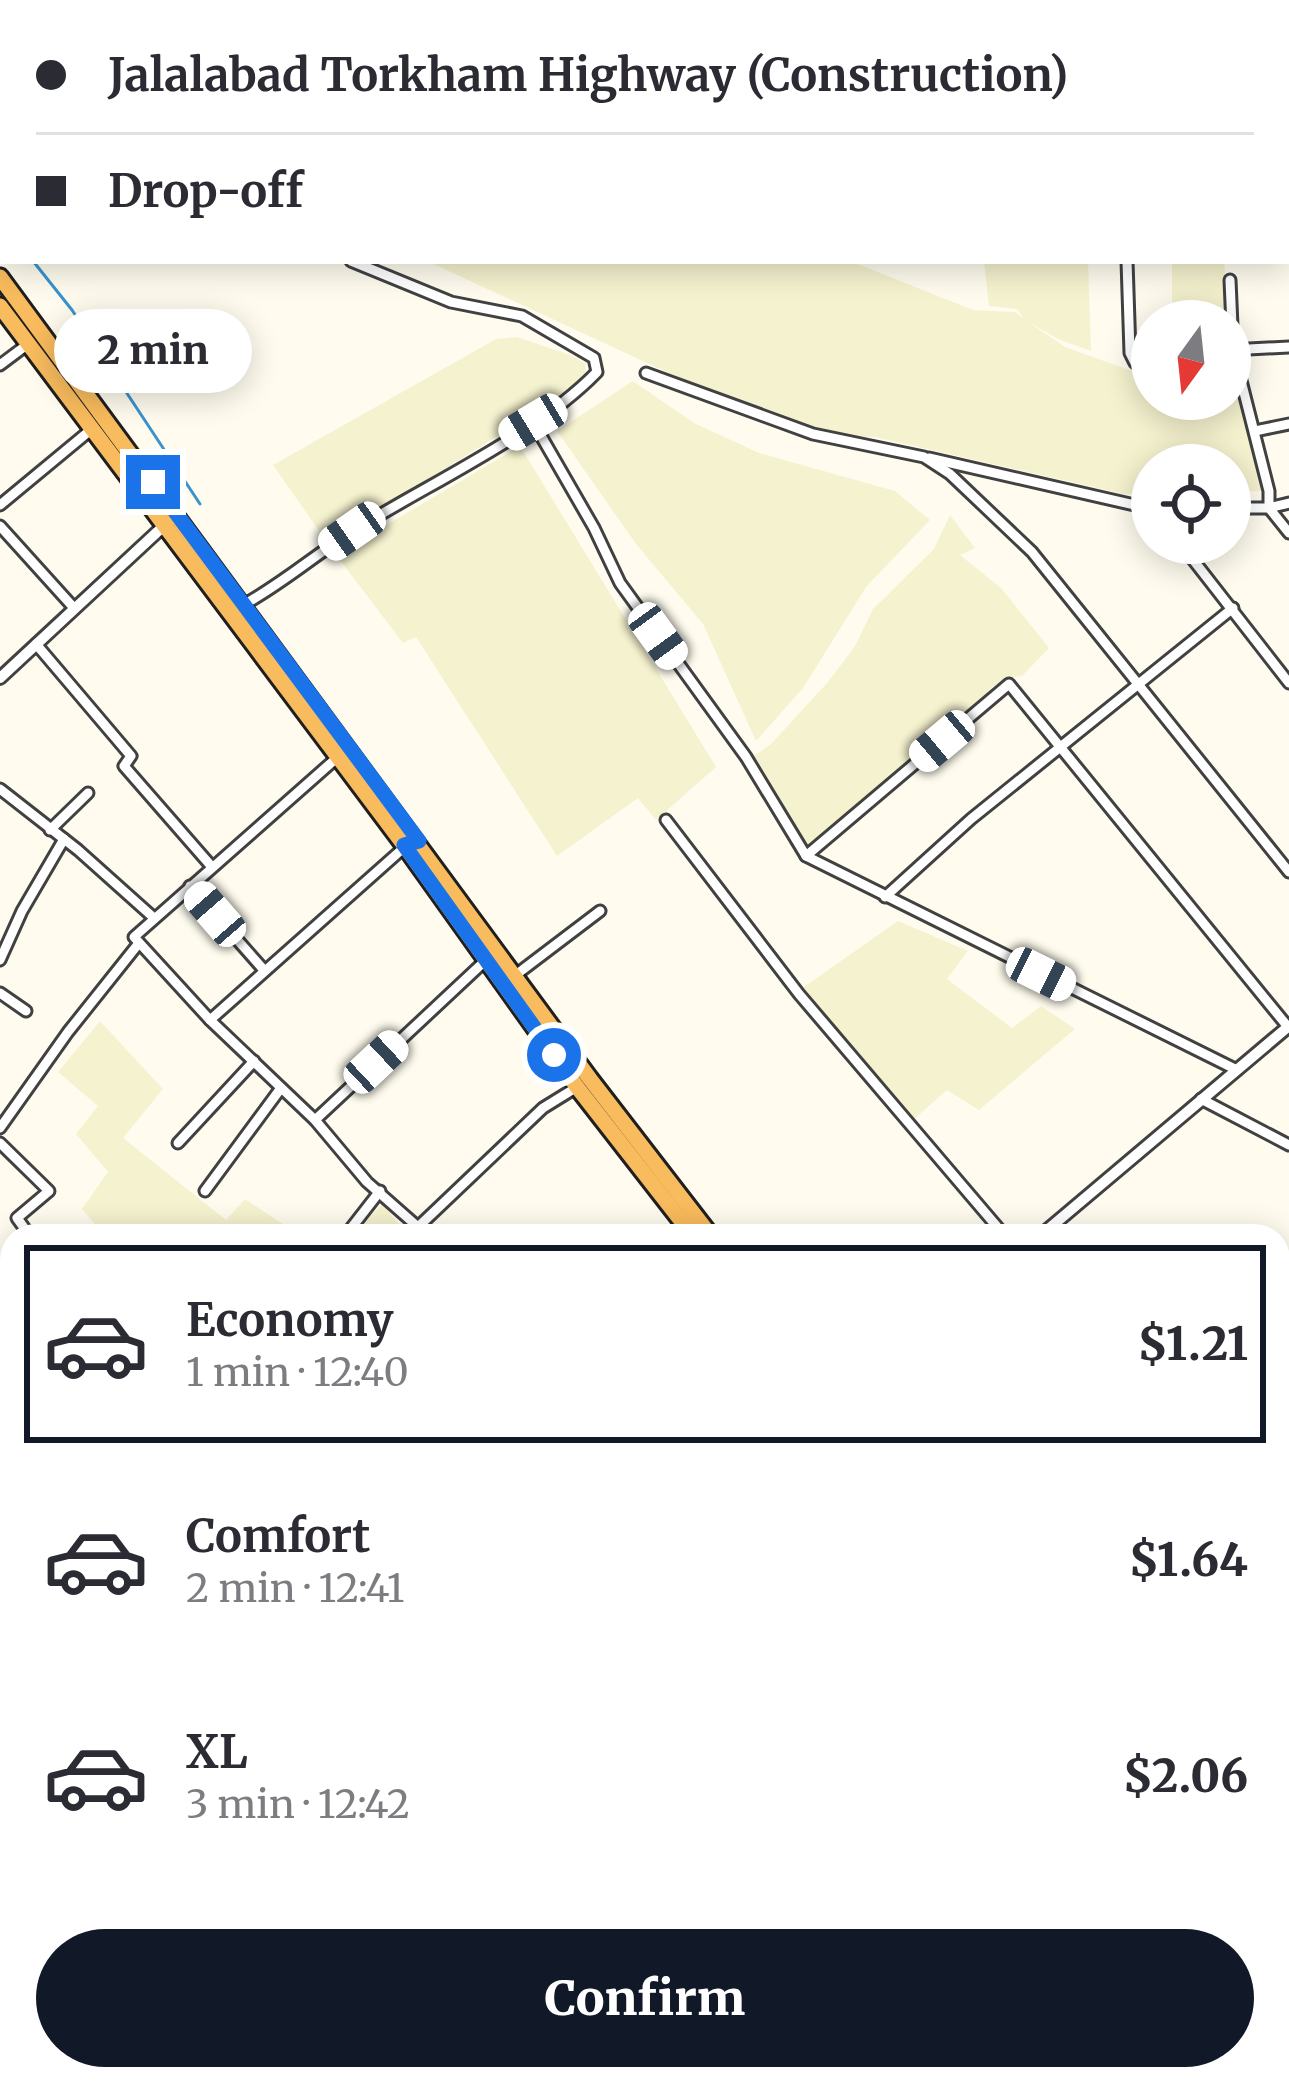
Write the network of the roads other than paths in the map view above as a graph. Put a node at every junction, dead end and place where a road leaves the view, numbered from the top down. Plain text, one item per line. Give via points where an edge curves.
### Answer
1 (358, 264) edge
2 (1126, 264) edge
3 (0, 277) edge
4 (1231, 280) dead end
5 (1231, 300) edge
6 (0, 306) edge
7 (35, 338) junction
8 (1289, 346) edge
9 (1251, 349) edge
10 (1131, 355) edge
11 (0, 365) edge
12 (646, 373) dead end
13 (1251, 418) edge
14 (533, 422) junction
15 (99, 423) junction
16 (1289, 424) edge
17 (1255, 431) junction
18 (924, 457) junction
19 (1289, 503) edge
20 (1131, 504) edge
21 (0, 506) edge
22 (1251, 508) edge
23 (1269, 508) junction
24 (170, 520) junction
25 (0, 526) edge
26 (1289, 533) edge
27 (1197, 564) edge
28 (243, 605) junction
29 (74, 608) junction
30 (1233, 608) junction
31 (36, 644) junction
32 (0, 678) edge
33 (1140, 683) junction
34 (1289, 683) edge
35 (1060, 747) junction
36 (342, 752) junction
37 (0, 788) edge
38 (88, 793) dead end
39 (366, 795) junction
40 (395, 809) junction
41 (666, 820) dead end
42 (50, 830) junction
43 (64, 839) junction
44 (411, 843) junction
45 (806, 856) junction
46 (212, 867) junction
47 (1289, 872) edge
48 (190, 886) junction
49 (885, 897) junction
50 (600, 911) dead end
51 (154, 918) junction
52 (139, 943) junction
53 (494, 957) junction
54 (0, 960) edge
55 (263, 969) junction
56 (517, 974) junction
57 (0, 993) edge
58 (26, 1011) dead end
59 (211, 1020) junction
60 (1289, 1027) edge
61 (254, 1061) junction
62 (1237, 1070) junction
63 (584, 1083) junction
64 (281, 1088) junction
65 (1202, 1099) junction
66 (315, 1120) junction
67 (0, 1128) edge
68 (178, 1143) dead end
69 (0, 1144) edge
70 (1289, 1145) edge
71 (205, 1191) dead end
72 (380, 1191) junction
73 (22, 1224) edge
74 (354, 1224) edge
75 (415, 1224) edge
76 (421, 1224) edge
77 (684, 1224) edge
78 (701, 1224) edge
79 (995, 1224) edge
80 (1054, 1224) edge

1 - 14 street via 451,302 522,316 594,358 597,372 579,391
2 - 10 street
3 - 7 highway
4 - 5 street
6 - 7 highway
7 - 11 street
7 - 15 highway
8 - 9 street
12 - 18 street via 813,434
13 - 17 street
14 - 28 street
14 - 45 street via 620,583 746,757
15 - 21 street
15 - 24 highway
16 - 17 street
17 - 23 street
18 - 20 street
18 - 33 street via 1032,552
19 - 23 street
22 - 23 street
23 - 26 street
24 - 28 highway
24 - 29 street
24 - 36 highway
25 - 29 street
27 - 30 street
28 - 36 highway
29 - 31 street
30 - 33 street
30 - 34 street
31 - 32 street
31 - 46 street via 131,756 124,766
33 - 35 street
33 - 47 street
35 - 45 street via 1009,684
35 - 49 street
35 - 60 street
36 - 39 highway
36 - 40 highway
36 - 46 street
37 - 42 street
38 - 42 street
39 - 40 highway
39 - 44 highway
40 - 44 highway
41 - 79 street via 799,994
42 - 43 street
43 - 51 street
43 - 54 street
44 - 53 highway
44 - 55 street
45 - 49 street
46 - 48 street
48 - 51 street
48 - 55 street
49 - 62 street
50 - 56 street
51 - 52 street via 134,937
52 - 59 street
52 - 67 street
53 - 56 highway
53 - 63 highway
53 - 66 street
55 - 59 street
56 - 63 highway
57 - 58 street
59 - 61 street
60 - 62 street
61 - 64 street
61 - 68 street
62 - 65 street
63 - 76 street via 543,1108
63 - 77 highway
63 - 78 highway
64 - 66 street
64 - 71 street
65 - 70 street
65 - 80 street
66 - 72 street
69 - 73 street via 49,1191 17,1217
72 - 74 street
72 - 75 street

